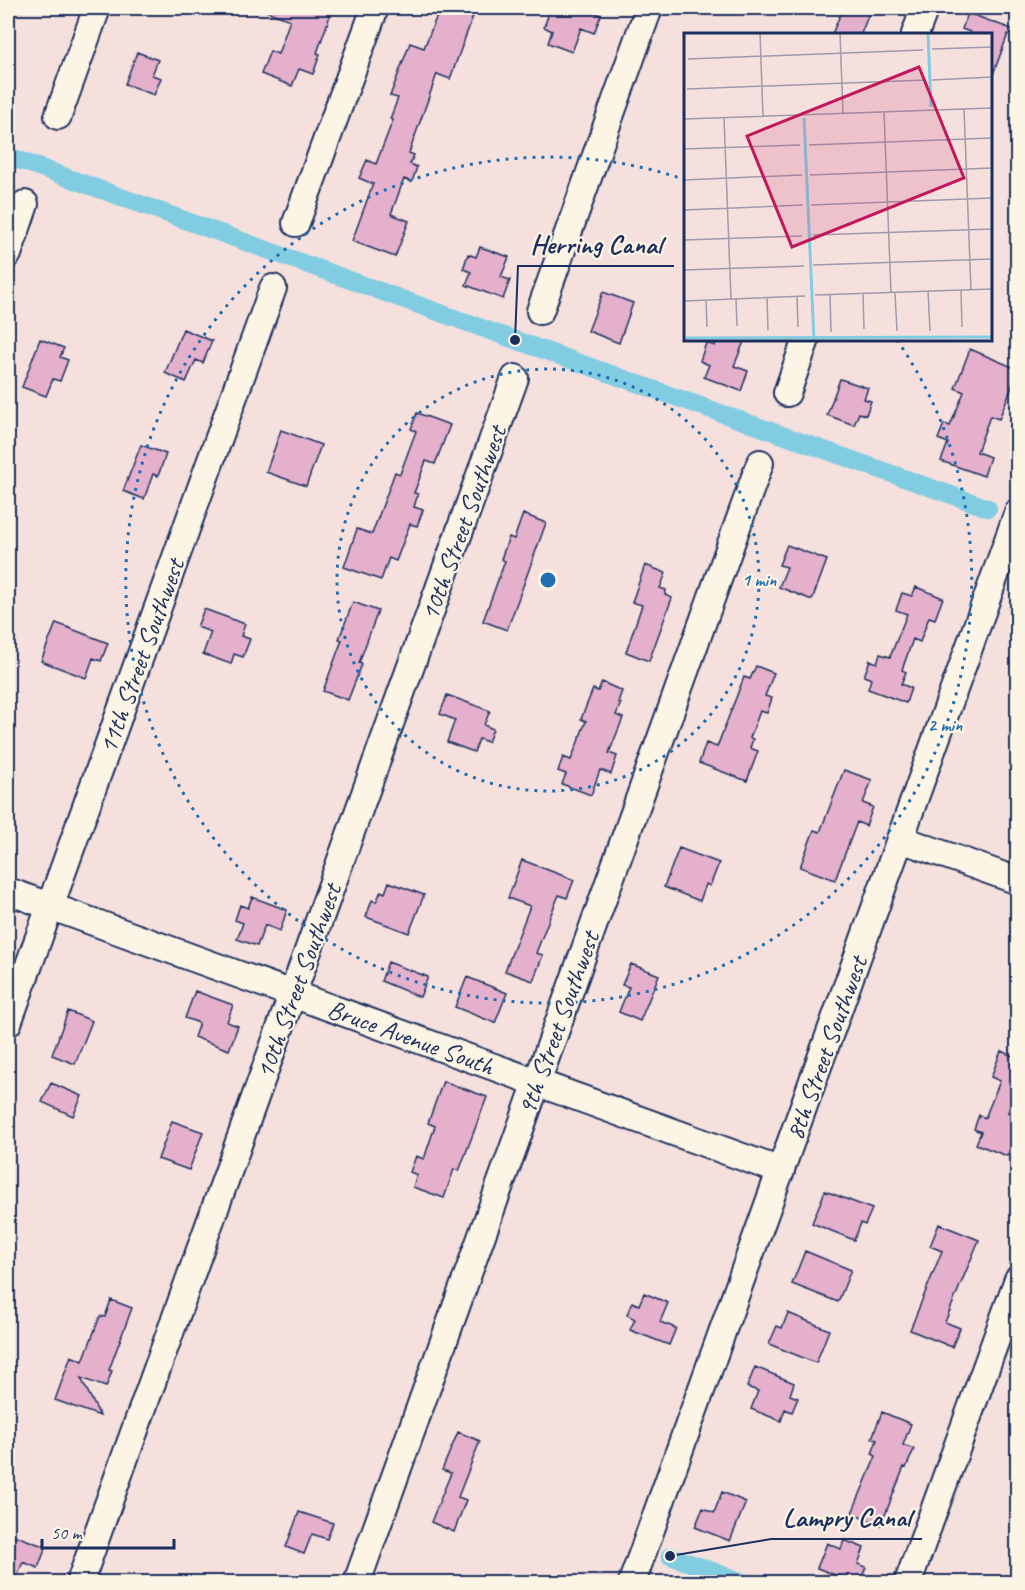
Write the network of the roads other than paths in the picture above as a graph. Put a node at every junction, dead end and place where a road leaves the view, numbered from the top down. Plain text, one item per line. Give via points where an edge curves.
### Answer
1 (97, 8) edge
2 (375, 8) edge
3 (649, 8) edge
4 (925, 8) edge
5 (915, 33) edge
6 (58, 116) dead end
7 (26, 204) dead end
8 (296, 223) dead end
9 (8, 254) edge
10 (273, 288) dead end
11 (540, 311) dead end
12 (806, 340) edge
13 (515, 378) dead end
14 (787, 393) dead end
15 (760, 463) dead end
16 (1017, 512) edge
17 (901, 839) junction
18 (1017, 880) edge
19 (8, 891) edge
20 (50, 906) junction
21 (293, 995) junction
22 (8, 1023) edge
23 (537, 1082) junction
24 (781, 1171) junction
25 (1017, 1279) edge
26 (80, 1582) edge
27 (357, 1582) edge
28 (632, 1582) edge
29 (908, 1582) edge

1 - 6 street
2 - 8 street
3 - 11 street
4 - 5 street
7 - 9 street
10 - 20 street, 11th Street Southwest
12 - 14 street
13 - 21 street, 10th Street Southwest
15 - 23 street, 9th Street Southwest
16 - 17 street, 8th Street Southwest
17 - 18 street
17 - 24 street, 8th Street Southwest
19 - 20 street, Bruce Avenue South
20 - 21 street, Bruce Avenue South
20 - 22 street, 11th Street Southwest
21 - 23 street, Bruce Avenue South
21 - 26 street, 10th Street Southwest
23 - 24 street, Bruce Avenue South
23 - 27 street, 9th Street Southwest
24 - 28 street, 8th Street Southwest
25 - 29 street

